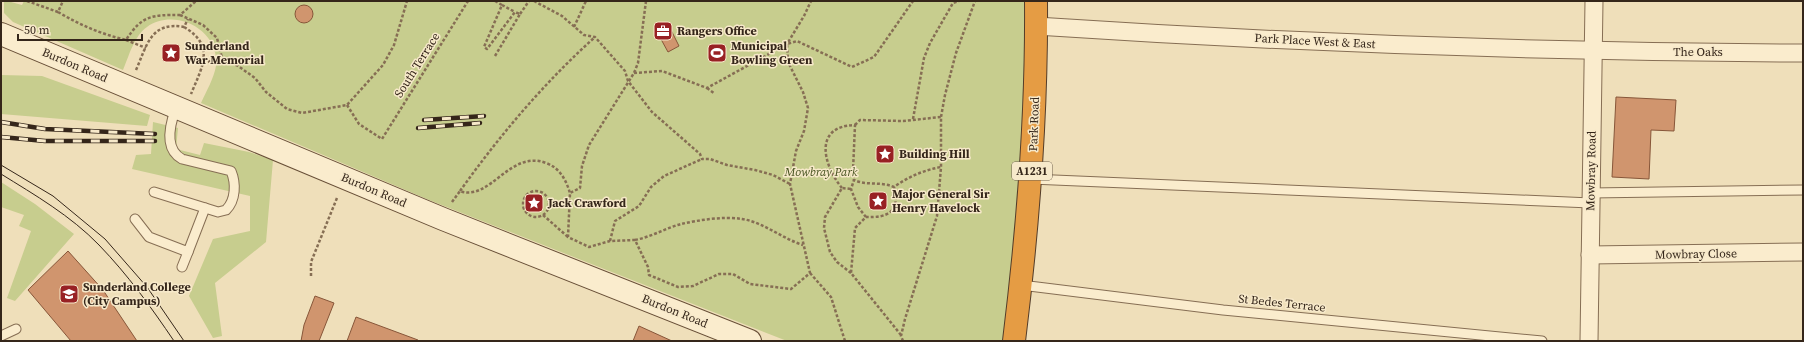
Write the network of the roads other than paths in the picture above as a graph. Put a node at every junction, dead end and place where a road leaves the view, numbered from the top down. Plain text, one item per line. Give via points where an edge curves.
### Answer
1 (1036, 1) edge
2 (1594, 1) edge
3 (1036, 26) junction
4 (1, 34) edge
5 (1593, 52) junction
6 (1803, 53) edge
7 (180, 109) junction
8 (1031, 180) junction
9 (1803, 190) edge
10 (154, 192) dead end
11 (1591, 198) junction
12 (205, 208) junction
13 (135, 219) dead end
14 (188, 252) junction
15 (1803, 252) edge
16 (1590, 255) junction
17 (182, 267) dead end
18 (1021, 285) junction
19 (16, 329) dead end
20 (1, 336) edge
21 (750, 341) edge
22 (1014, 341) edge
23 (1542, 341) edge
24 (1588, 341) edge

1 - 3 highway, Park Road / A1231
2 - 5 street, Mowbray Road
3 - 5 street, Park Place West & East via 1362,44
3 - 8 highway, Park Road / A1231
4 - 7 street, Burdon Road
5 - 6 street, The Oaks
5 - 11 street, Mowbray Road
7 - 12 lane via 170,125 172,150 175,155 182,159 225,168 232,171 234,177 235,185 229,206 222,212
7 - 21 street, Burdon Road via 443,219
8 - 11 lane
8 - 18 highway, Park Road / A1231
9 - 11 lane
10 - 12 lane
11 - 16 street, Mowbray Road
12 - 14 lane
13 - 14 lane via 149,237
14 - 17 lane
15 - 16 street, Mowbray Close
16 - 24 street, Mowbray Road
18 - 22 highway, Park Road / A1231
18 - 23 lane, St Bedes Terrace via 1223,310
19 - 20 lane

